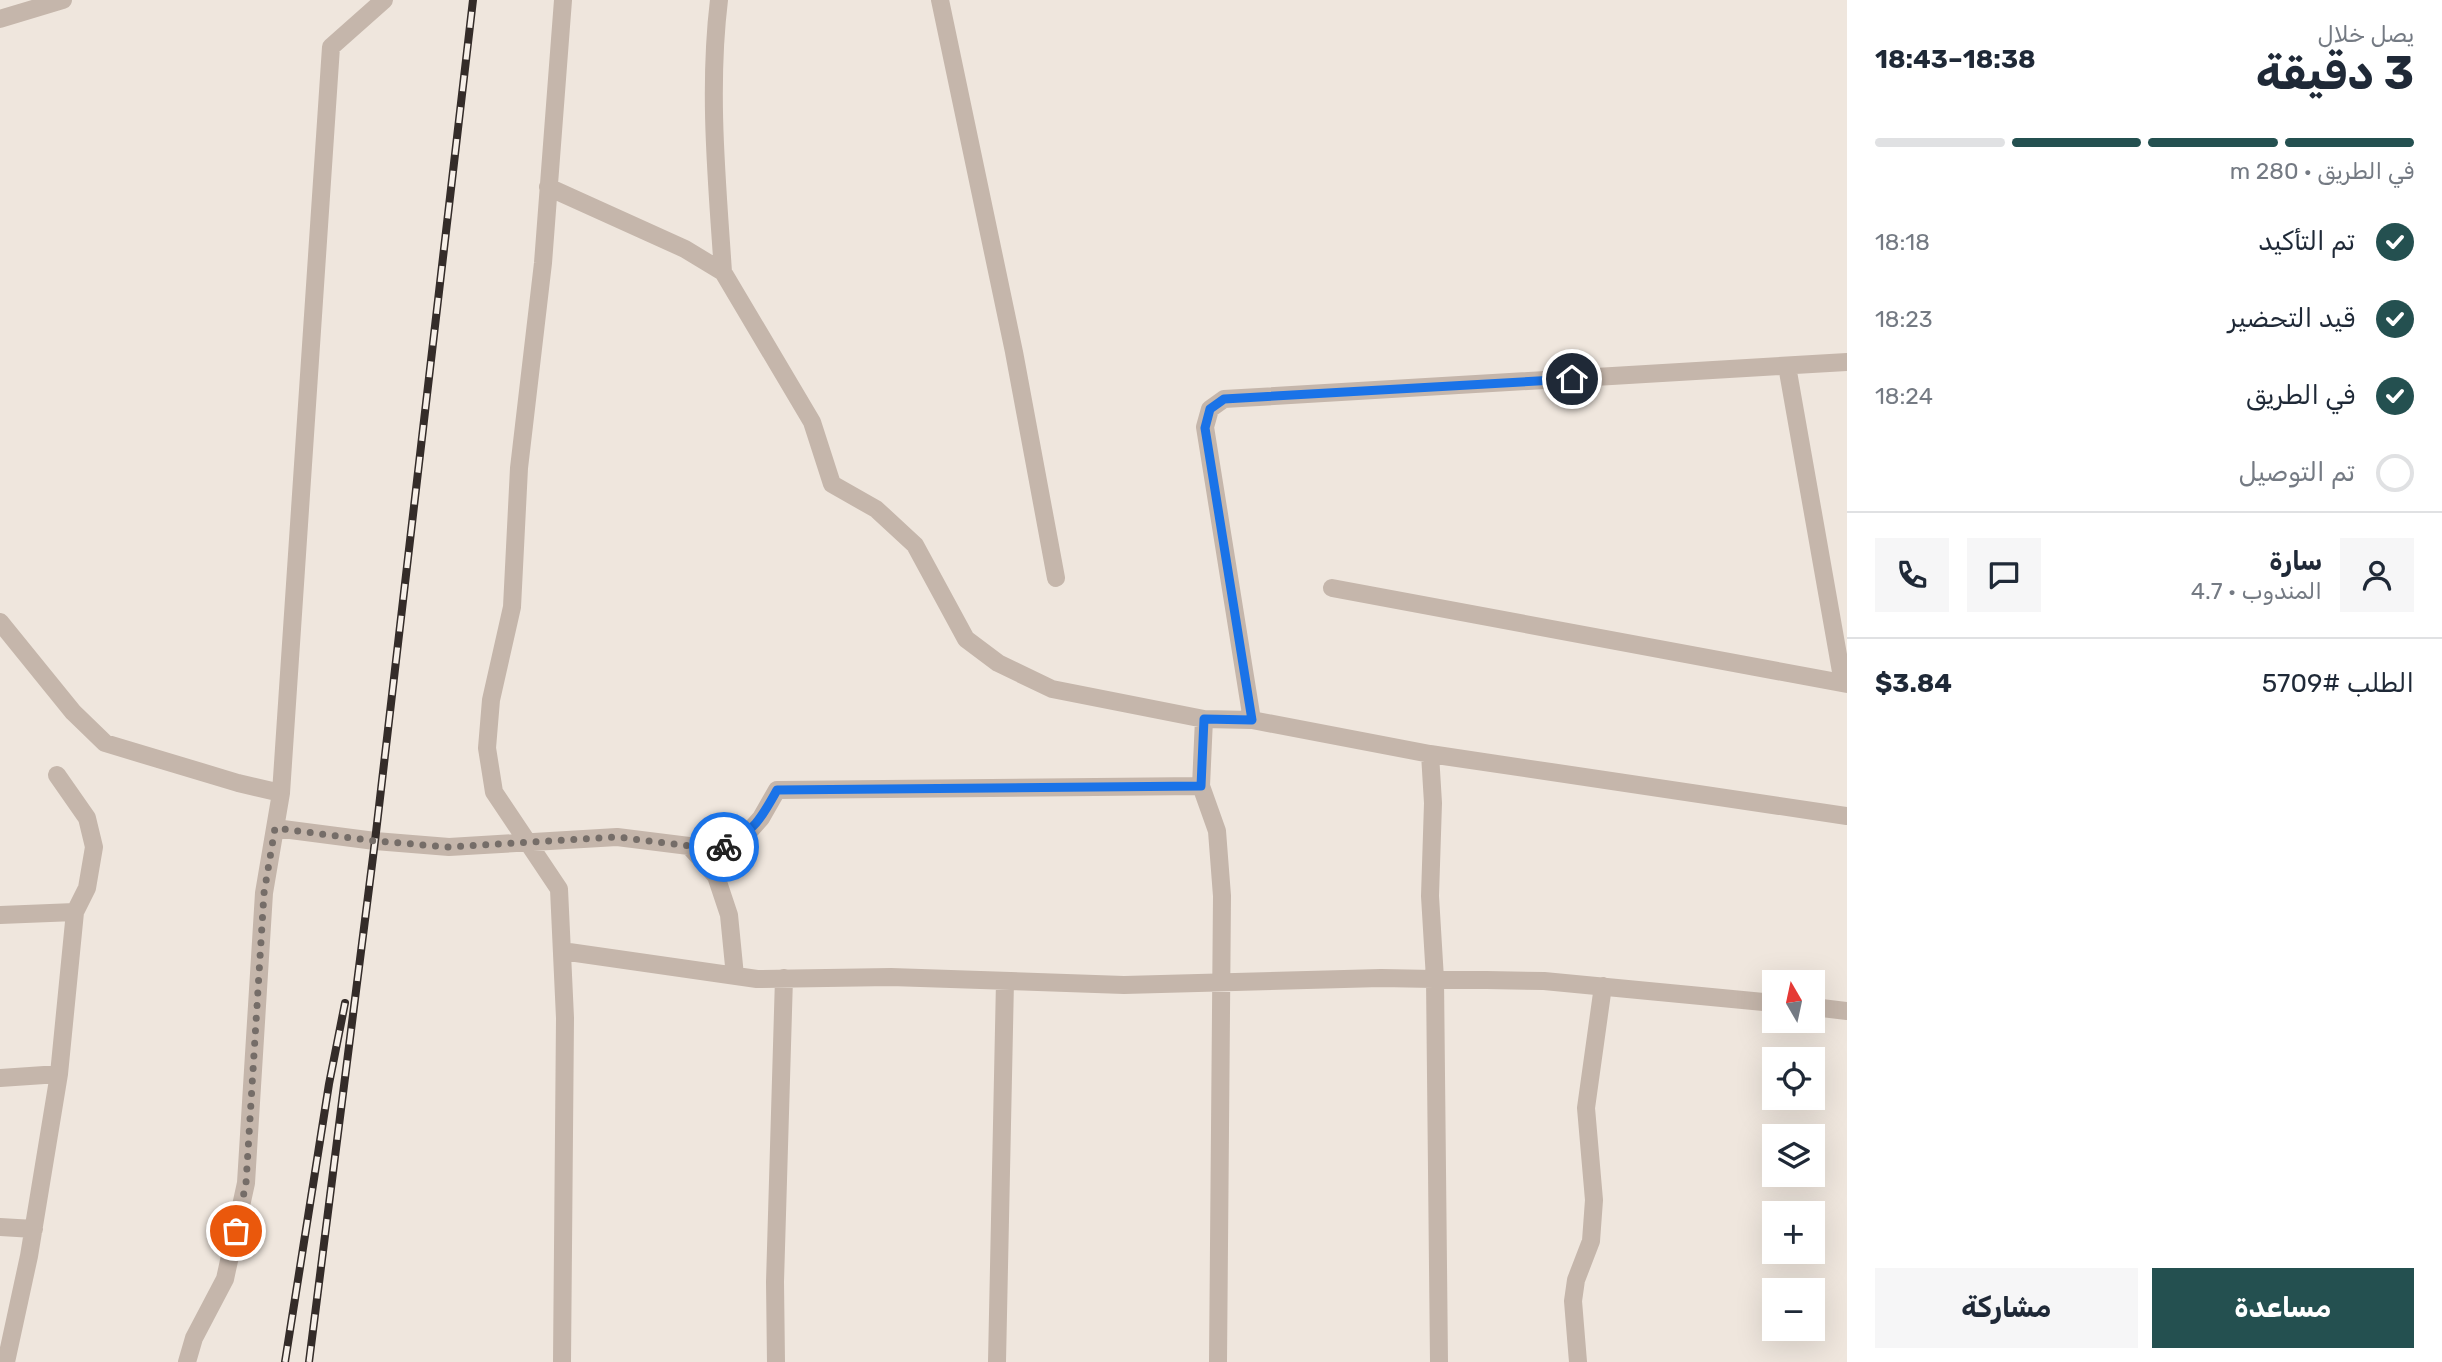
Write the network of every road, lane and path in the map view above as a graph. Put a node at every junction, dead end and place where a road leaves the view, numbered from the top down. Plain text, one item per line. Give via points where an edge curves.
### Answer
1 (64, 0) edge
2 (384, 0) edge
3 (562, 0) edge
4 (719, 0) edge
5 (940, 0) edge
6 (0, 19) edge
7 (548, 187) junction
8 (723, 272) junction
9 (1847, 362) edge
10 (1787, 366) junction
11 (1056, 578) dead end
12 (1332, 588) dead end
13 (0, 622) edge
14 (1845, 683) edge
15 (1204, 719) junction
16 (1252, 720) junction
17 (1430, 754) junction
18 (57, 775) dead end
19 (1201, 786) junction
20 (281, 793) junction
21 (1847, 816) edge
22 (275, 828) junction
23 (528, 842) junction
24 (701, 860) junction
25 (75, 912) junction
26 (0, 915) edge
27 (562, 951) junction
28 (735, 976) junction
29 (784, 978) junction
30 (1435, 979) junction
31 (1005, 981) junction
32 (1221, 982) junction
33 (1603, 986) junction
34 (1762, 1002) edge
35 (1825, 1009) edge
36 (1847, 1012) edge
37 (59, 1074) junction
38 (0, 1078) edge
39 (0, 1227) edge
40 (34, 1229) junction
41 (6, 1362) edge
42 (187, 1362) edge
43 (562, 1362) edge
44 (776, 1362) edge
45 (997, 1362) edge
46 (1217, 1362) edge
47 (1439, 1362) edge
48 (1578, 1362) edge

1 - 6 street
2 - 20 street via 331,47
3 - 7 street
4 - 8 street via 714,136
5 - 11 street
7 - 8 street via 685,249
7 - 23 street via 519,468 512,607 491,700 487,748 494,792
8 - 15 street via 812,422 832,484 876,509 915,545 966,639 998,663 1052,689
9 - 10 street
10 - 14 street
10 - 16 street via 1224,399 1210,409 1205,428
12 - 14 street
13 - 20 street via 105,743
15 - 16 street
15 - 19 street
16 - 17 street
17 - 21 street
17 - 30 street
18 - 25 street via 87,818 94,847 87,888
19 - 24 street via 777,790 745,836
19 - 32 street via 1217,831
20 - 22 street
22 - 23 street via 449,847
22 - 42 street via 264,893 246,1183 225,1279 194,1338
23 - 24 street via 617,837 690,846
23 - 27 street via 559,889
24 - 28 street via 716,876 729,915
25 - 26 street
25 - 37 street
27 - 28 street
27 - 43 street
28 - 29 street
29 - 31 street
29 - 44 street
30 - 32 street
30 - 33 street
30 - 47 street
31 - 32 street
31 - 45 street
32 - 46 street
33 - 34 street
33 - 48 street via 1586,1108 1594,1200 1591,1241 1573,1301
35 - 36 street
37 - 38 street
37 - 40 street
39 - 40 street
40 - 41 street

